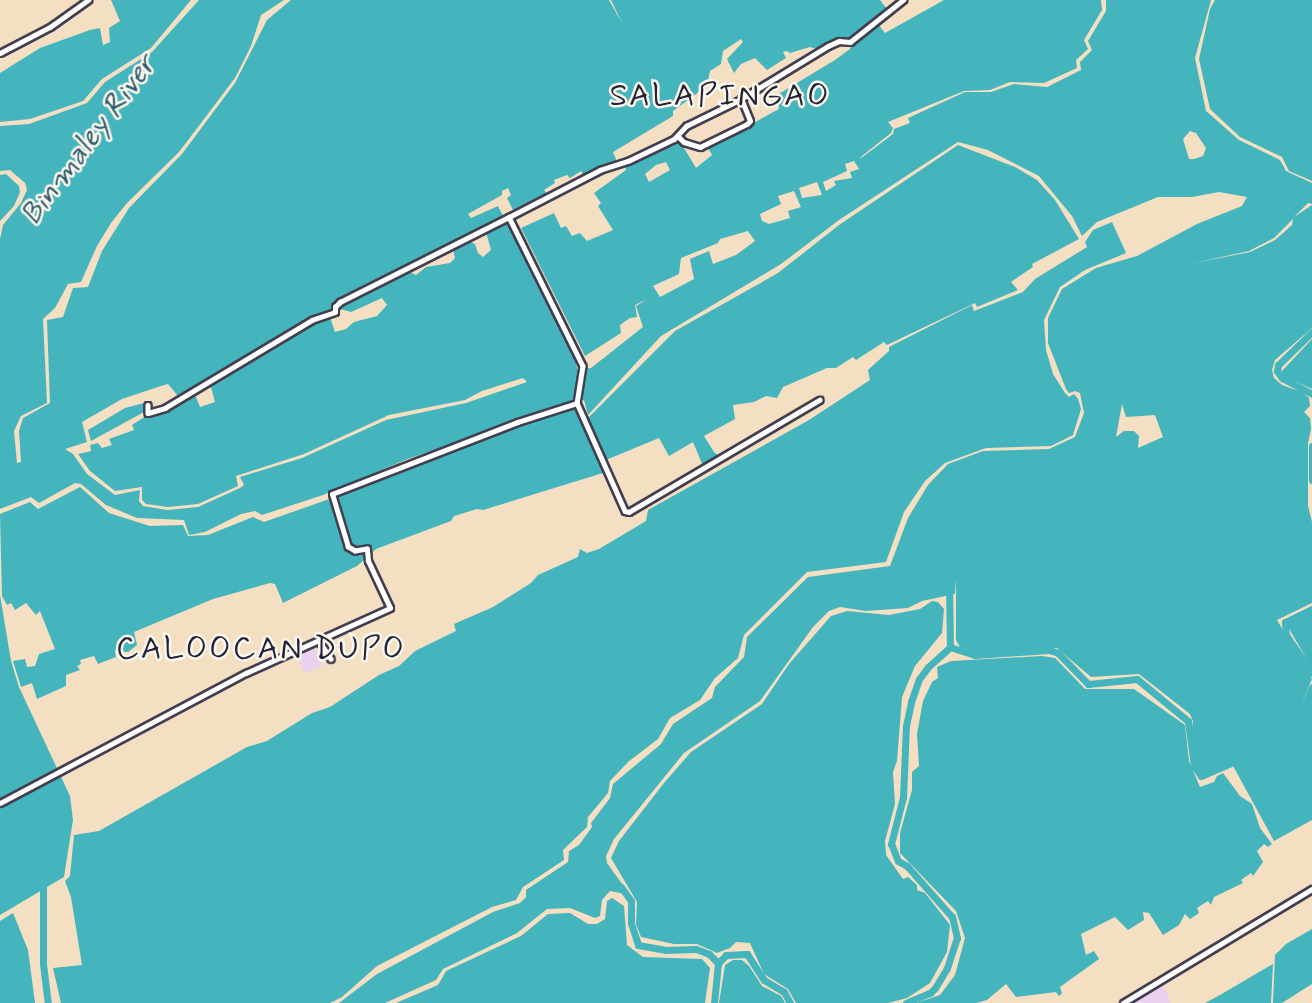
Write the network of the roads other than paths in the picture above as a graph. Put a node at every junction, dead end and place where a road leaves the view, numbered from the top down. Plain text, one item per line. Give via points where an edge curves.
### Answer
1 (88, 0) edge
2 (903, 0) edge
3 (0, 53) edge
4 (741, 99) junction
5 (678, 136) junction
6 (509, 217) junction
7 (819, 400) dead end
8 (578, 402) junction
9 (148, 405) dead end
10 (320, 642) junction
11 (331, 659) dead end
12 (0, 803) edge
13 (1312, 889) edge
14 (1123, 1003) edge

1 - 3 street via 50,27
2 - 4 street via 850,42 837,41
4 - 5 street via 686,126
4 - 5 street via 750,121 747,124 700,147
5 - 6 street
6 - 8 street via 584,368
6 - 9 street via 340,302 335,312 312,320 165,408 148,413
7 - 8 street via 627,512 606,474
8 - 10 street via 332,494 348,547 368,549 372,572 391,606
10 - 11 street
10 - 12 street via 246,673
13 - 14 street

